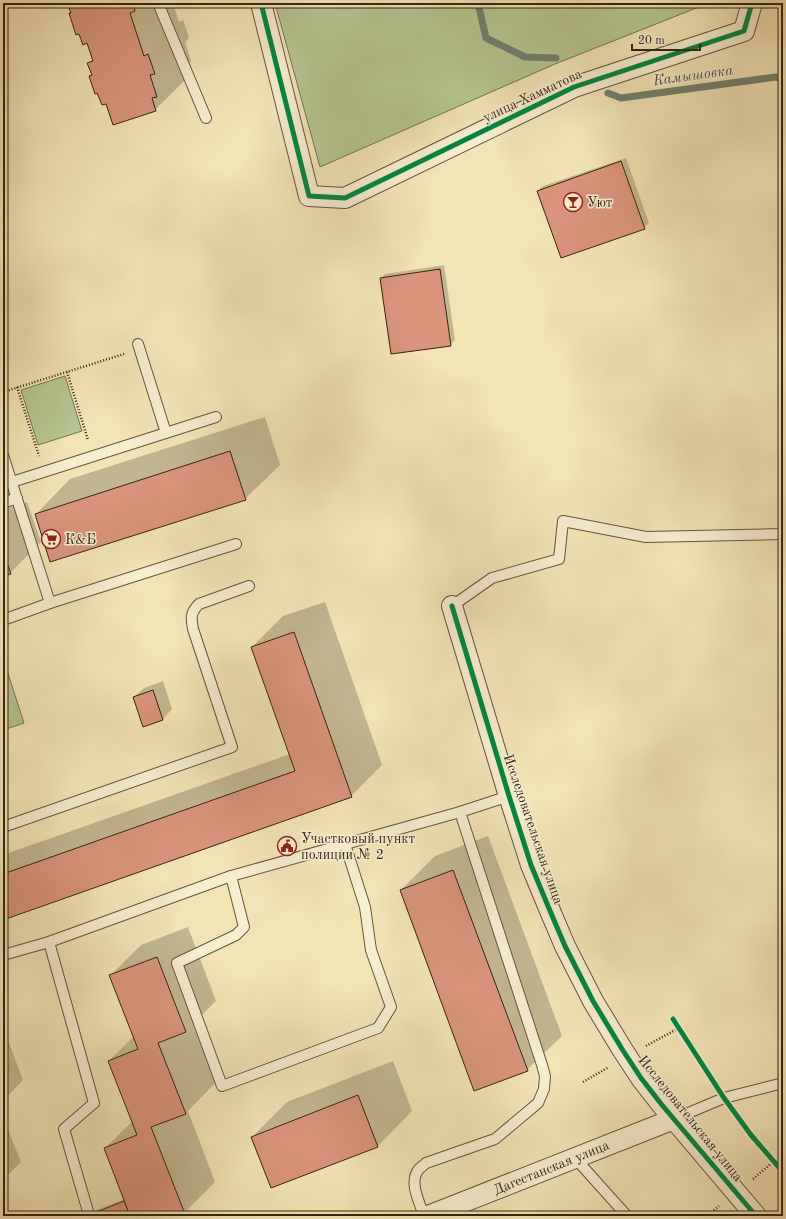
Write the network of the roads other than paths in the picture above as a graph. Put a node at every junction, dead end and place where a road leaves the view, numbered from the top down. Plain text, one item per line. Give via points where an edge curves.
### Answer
1 (158, 3) edge
2 (261, 3) edge
3 (752, 3) edge
4 (206, 118) dead end
5 (139, 346) road end
6 (216, 417) dead end
7 (166, 433) junction
8 (3, 455) edge
9 (12, 482) junction
10 (17, 498) junction
11 (3, 503) edge
12 (783, 534) edge
13 (236, 544) dead end
14 (249, 586) dead end
15 (50, 603) junction
16 (452, 606) joint
17 (3, 620) edge
18 (509, 796) junction
19 (460, 812) junction
20 (3, 827) edge
21 (345, 844) junction
22 (231, 876) junction
23 (49, 942) junction
24 (3, 955) edge
25 (783, 1083) edge
26 (674, 1119) junction
27 (575, 1158) junction
28 (89, 1215) dead end
29 (424, 1216) edge
30 (428, 1216) edge
31 (627, 1216) edge
32 (756, 1216) edge

1 - 4 lane
2 - 3 street, улица Хамматова via 309,196 345,198 574,87 744,30
5 - 7 lane
6 - 7 lane
7 - 9 lane
8 - 9 lane
9 - 10 lane
10 - 11 lane
10 - 15 lane
12 - 16 lane via 646,537 564,521 559,559 492,578
13 - 15 lane
14 - 20 lane via 199,604 191,616 232,747
15 - 17 lane
16 - 18 street, Исследовательская улица
18 - 19 lane
18 - 26 street, Исследовательская улица via 531,865 572,960 622,1049 641,1078
19 - 21 lane
19 - 29 lane via 542,1065 544,1089 538,1103 495,1139 426,1163 419,1170 415,1181 416,1191
21 - 22 lane
21 - 22 lane via 365,907 371,950 391,1007 378,1028 222,1086 177,963 236,935 244,927
22 - 23 lane
23 - 24 lane
23 - 28 lane via 94,1103 64,1129
25 - 26 lane via 724,1098
26 - 27 street, Дагестанская улица
26 - 32 street, Исследовательская улица
27 - 30 street, Дагестанская улица
27 - 31 lane

